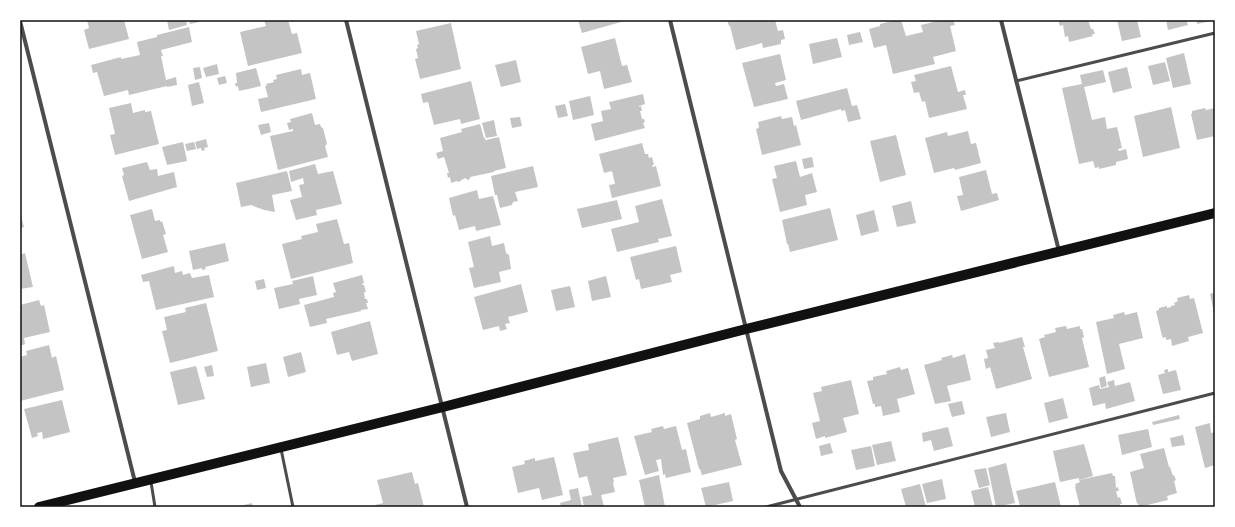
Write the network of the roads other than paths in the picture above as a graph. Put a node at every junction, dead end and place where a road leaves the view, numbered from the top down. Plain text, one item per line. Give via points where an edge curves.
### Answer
1 (346, 20) edge
2 (670, 20) edge
3 (1001, 20) edge
4 (20, 21) edge
5 (1215, 33) edge
6 (1016, 81) junction
7 (1215, 213) edge
8 (1059, 252) junction
9 (746, 329) junction
10 (1215, 393) edge
11 (442, 407) junction
12 (280, 448) junction
13 (151, 480) junction
14 (135, 484) junction
15 (796, 500) junction
16 (39, 507) edge
17 (155, 507) edge
18 (293, 507) edge
19 (467, 507) edge
20 (766, 507) edge
21 (800, 507) edge

1 - 11 street
2 - 9 street
3 - 6 street
4 - 14 street
5 - 6 lane
6 - 8 street
7 - 8 main road
8 - 9 main road
9 - 11 main road
9 - 15 street via 781,472
10 - 15 lane
11 - 12 main road
11 - 19 street
12 - 13 main road
12 - 18 lane
13 - 14 main road
13 - 17 lane
14 - 16 main road
15 - 20 lane
15 - 21 street

